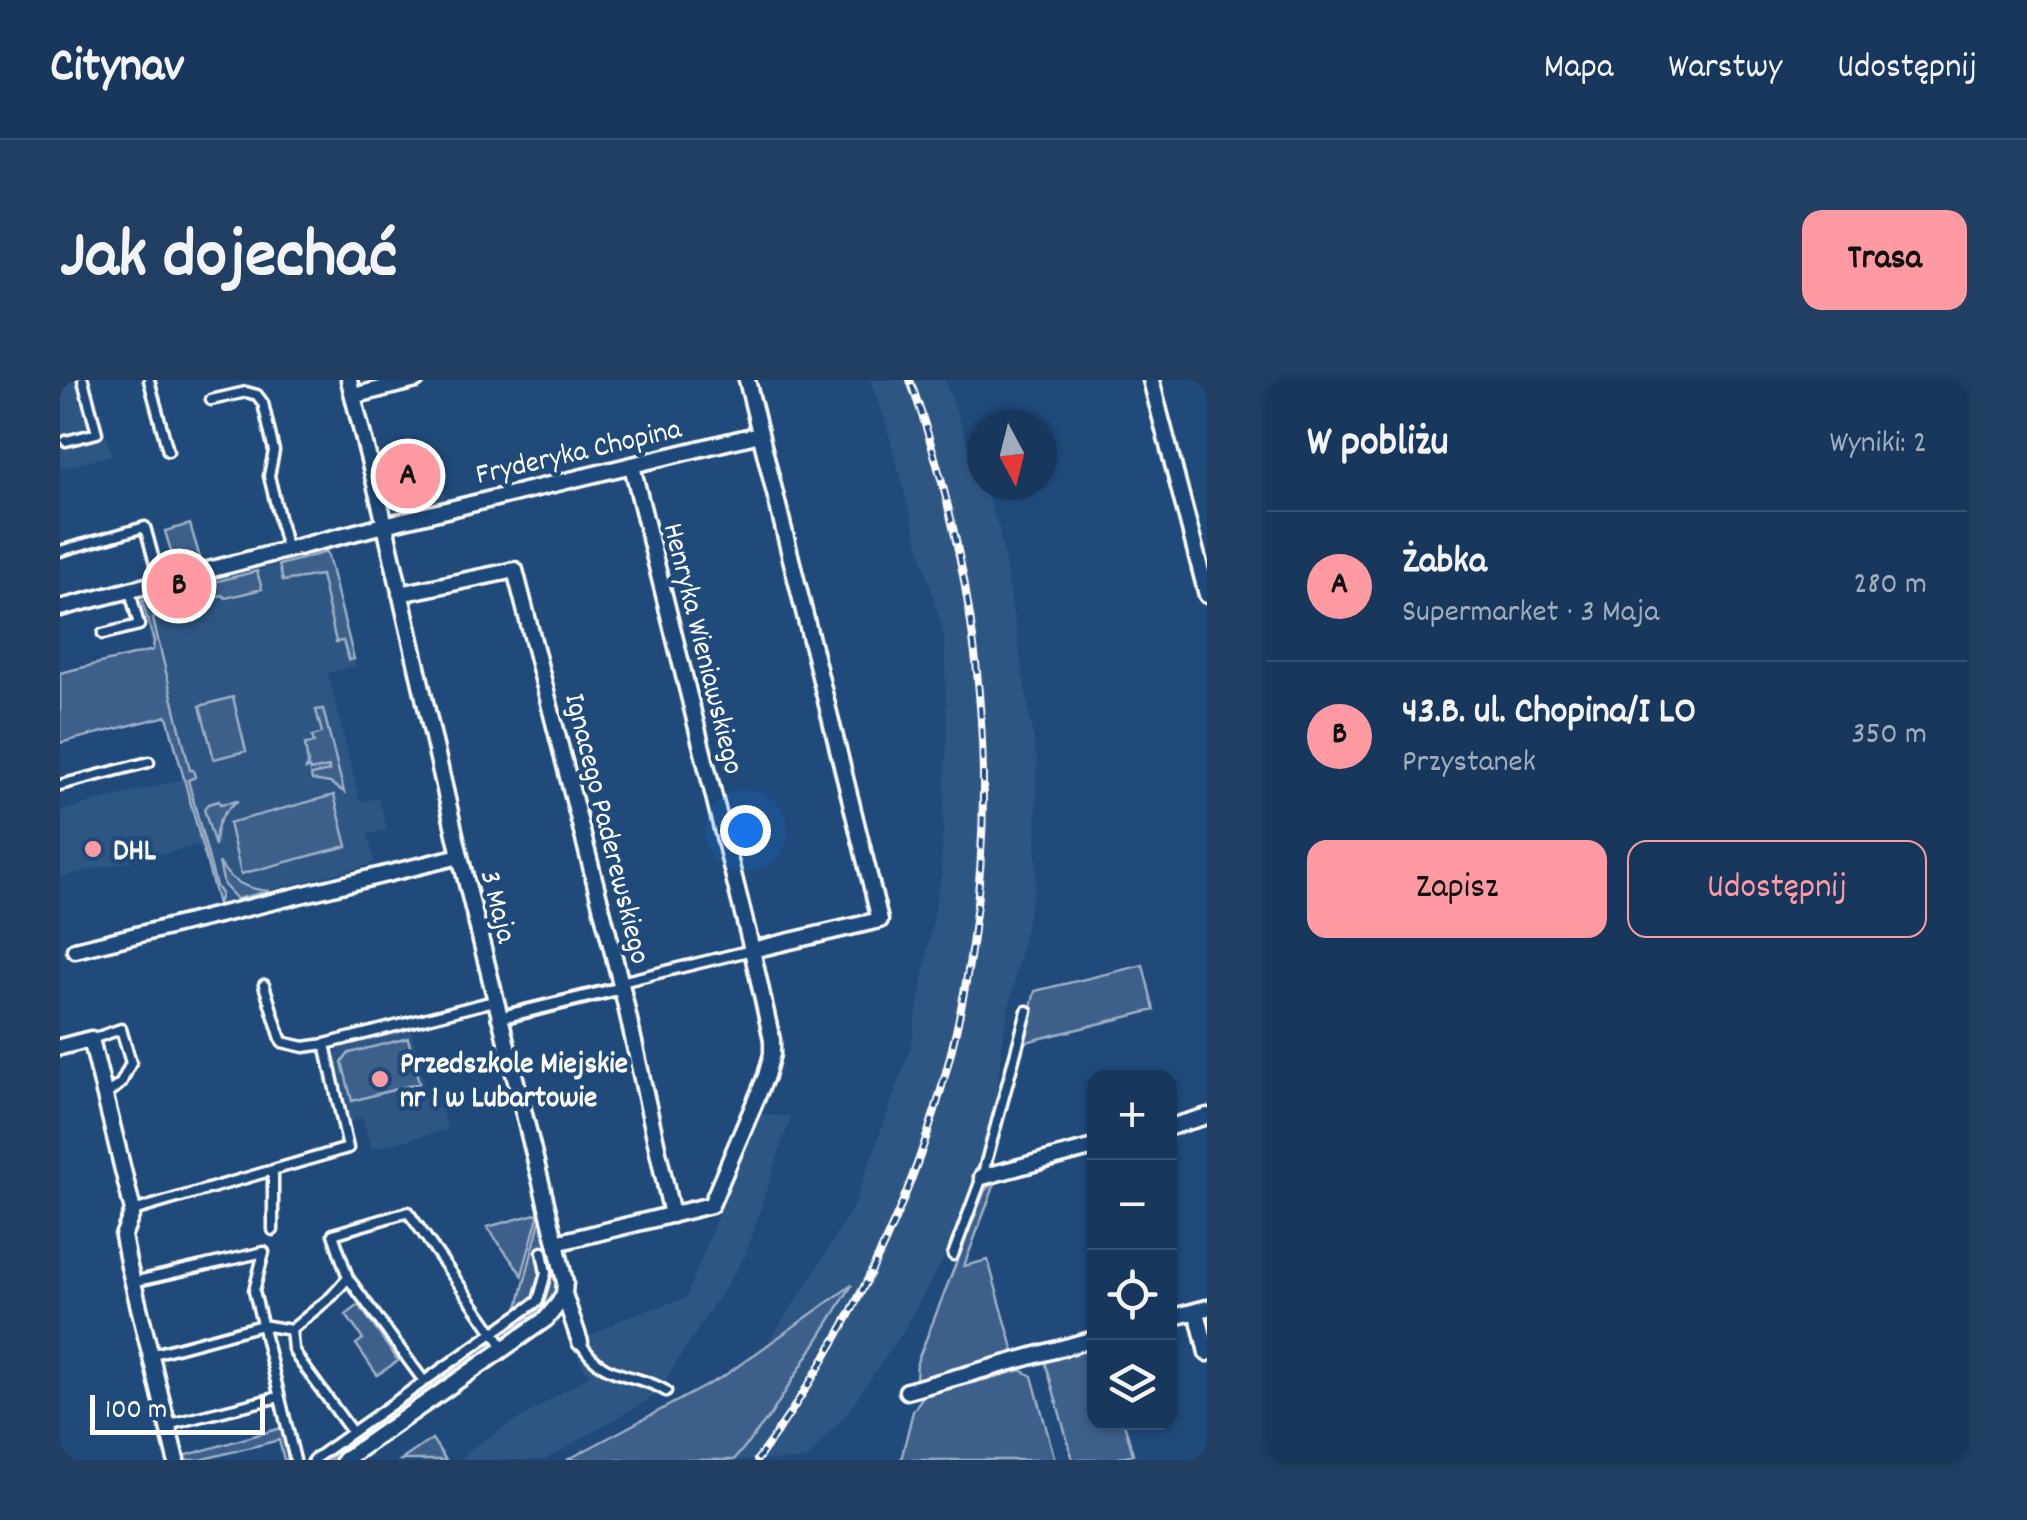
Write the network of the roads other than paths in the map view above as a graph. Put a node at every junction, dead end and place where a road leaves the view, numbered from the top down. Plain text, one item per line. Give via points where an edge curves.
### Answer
1 (84, 380) edge
2 (149, 380) edge
3 (416, 380) edge
4 (746, 380) edge
5 (1151, 380) edge
6 (351, 388) edge
7 (211, 400) dead end
8 (760, 434) junction
9 (66, 441) dead end
10 (168, 450) dead end
11 (632, 466) junction
12 (384, 524) junction
13 (60, 550) edge
14 (287, 550) junction
15 (160, 583) junction
16 (130, 591) junction
17 (400, 594) junction
18 (1207, 595) edge
19 (60, 608) edge
20 (102, 634) dead end
21 (149, 762) dead end
22 (60, 786) edge
23 (460, 856) junction
24 (75, 950) dead end
25 (752, 950) junction
26 (264, 985) dead end
27 (621, 985) junction
28 (494, 1001) junction
29 (1027, 1010) dead end
30 (498, 1018) junction
31 (91, 1039) junction
32 (325, 1044) junction
33 (60, 1047) edge
34 (104, 1098) junction
35 (1207, 1116) edge
36 (1177, 1124) edge
37 (1087, 1149) edge
38 (274, 1170) junction
39 (982, 1176) junction
40 (133, 1211) junction
41 (672, 1215) junction
42 (273, 1230) dead end
43 (556, 1243) junction
44 (542, 1252) dead end
45 (954, 1256) dead end
46 (348, 1278) junction
47 (133, 1282) junction
48 (360, 1293) junction
49 (564, 1294) junction
50 (332, 1296) junction
51 (1202, 1309) edge
52 (1177, 1316) edge
53 (262, 1326) junction
54 (291, 1330) junction
55 (492, 1332) junction
56 (1090, 1340) edge
57 (580, 1342) joint
58 (504, 1348) junction
59 (1207, 1353) edge
60 (150, 1355) junction
61 (423, 1380) junction
62 (906, 1391) dead end
63 (666, 1392) dead end
64 (279, 1398) junction
65 (167, 1425) junction
66 (352, 1432) junction
67 (176, 1460) edge
68 (295, 1460) edge
69 (313, 1460) edge
70 (344, 1460) edge

1 - 9 lane via 97,433
2 - 10 lane
3 - 6 street
4 - 8 street
5 - 18 street
6 - 12 street, 3 Maja
7 - 14 lane via 246,392 263,402
8 - 11 street, Fryderyka Chopina
8 - 25 street via 880,920
11 - 12 street, Fryderyka Chopina
11 - 25 street, Henryka Wieniawskiego
12 - 14 street, Fryderyka Chopina
12 - 17 street, 3 Maja
13 - 15 lane via 145,527
14 - 15 street, Fryderyka Chopina
15 - 16 street, Fryderyka Chopina
16 - 19 street, Fryderyka Chopina
16 - 20 lane via 139,624
17 - 23 street, 3 Maja
17 - 27 street, Ignacego Paderewskiego via 514,570
21 - 22 lane
23 - 24 street
23 - 28 street, 3 Maja
25 - 27 lane
25 - 41 street, Henryka Wieniawskiego via 772,1040 766,1076 711,1205
26 - 32 lane via 282,1042
27 - 30 street
27 - 41 street, Ignacego Paderewskiego
28 - 30 street, 3 Maja
28 - 32 lane
29 - 39 lane
30 - 43 street, 3 Maja
31 - 33 street
31 - 34 street
31 - 34 lane via 120,1029 131,1063
32 - 38 lane via 348,1148
34 - 40 street
35 - 36 street
37 - 39 street
38 - 40 lane
38 - 42 lane
39 - 45 lane
40 - 47 street via 123,1236
41 - 43 street, Henryka Wieniawskiego
43 - 49 street, 3 Maja
44 - 55 lane via 546,1273 538,1301
46 - 48 lane
46 - 50 lane
46 - 55 lane via 333,1234 408,1212
47 - 53 lane via 264,1252 254,1291
47 - 60 street
48 - 50 lane
48 - 61 lane
49 - 57 street, 3 Maja
49 - 58 street via 546,1319
50 - 54 lane
51 - 52 street
51 - 59 street
53 - 54 lane
53 - 60 lane
53 - 64 lane
54 - 66 lane via 298,1358
55 - 58 lane
55 - 61 lane
56 - 62 street
57 - 63 lane, 3 Maja via 600,1366
58 - 70 street
60 - 65 street
61 - 66 lane
64 - 65 lane
64 - 68 lane
65 - 67 street
66 - 69 lane

